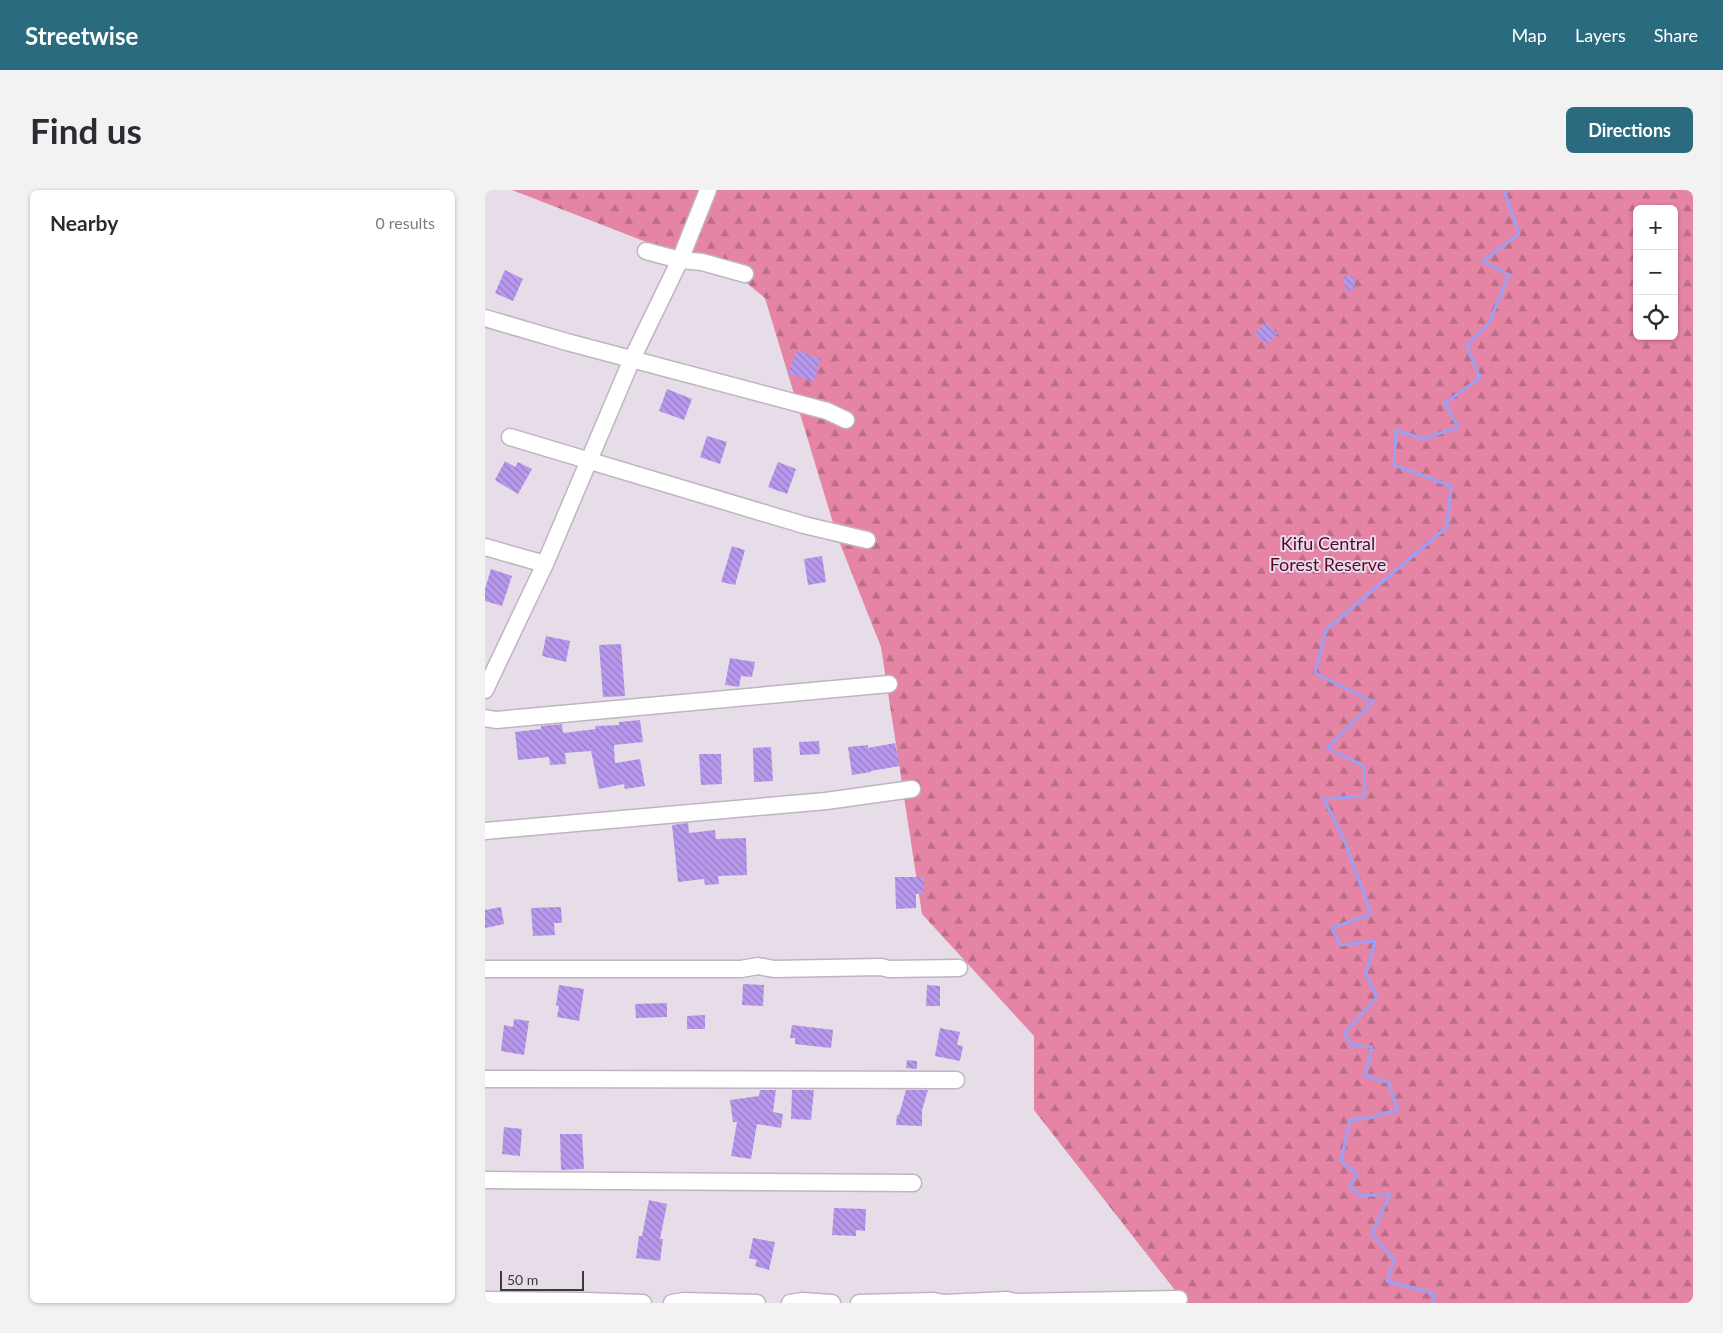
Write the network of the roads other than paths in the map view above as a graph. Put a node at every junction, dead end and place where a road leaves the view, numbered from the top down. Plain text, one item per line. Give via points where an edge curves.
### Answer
1 (708, 190) edge
2 (646, 251) dead end
3 (680, 260) junction
4 (745, 274) dead end
5 (485, 318) edge
6 (632, 359) junction
7 (845, 420) dead end
8 (510, 437) dead end
9 (588, 461) junction
10 (867, 540) dead end
11 (485, 546) edge
12 (545, 564) junction
13 (889, 684) dead end
14 (485, 690) edge
15 (485, 718) edge
16 (912, 789) dead end
17 (485, 831) edge
18 (959, 968) dead end
19 (485, 969) edge
20 (485, 1079) edge
21 (956, 1080) dead end
22 (485, 1180) edge
23 (913, 1183) dead end
24 (1179, 1299) dead end
25 (485, 1300) edge
26 (643, 1303) edge
27 (672, 1303) edge
28 (757, 1303) edge
29 (790, 1303) edge
30 (832, 1303) edge
31 (859, 1303) edge
32 (944, 1303) edge

1 - 3 street
2 - 3 street
3 - 4 street via 702,262
3 - 6 street
5 - 6 street
6 - 7 street via 827,411
6 - 9 street
8 - 9 street
9 - 10 street via 804,526
9 - 12 street
11 - 12 street
12 - 14 street
13 - 15 street via 496,720
16 - 17 street via 825,801
18 - 19 street
20 - 21 street
22 - 23 street
24 - 32 street
25 - 26 street
27 - 28 street
29 - 30 street
31 - 32 street

